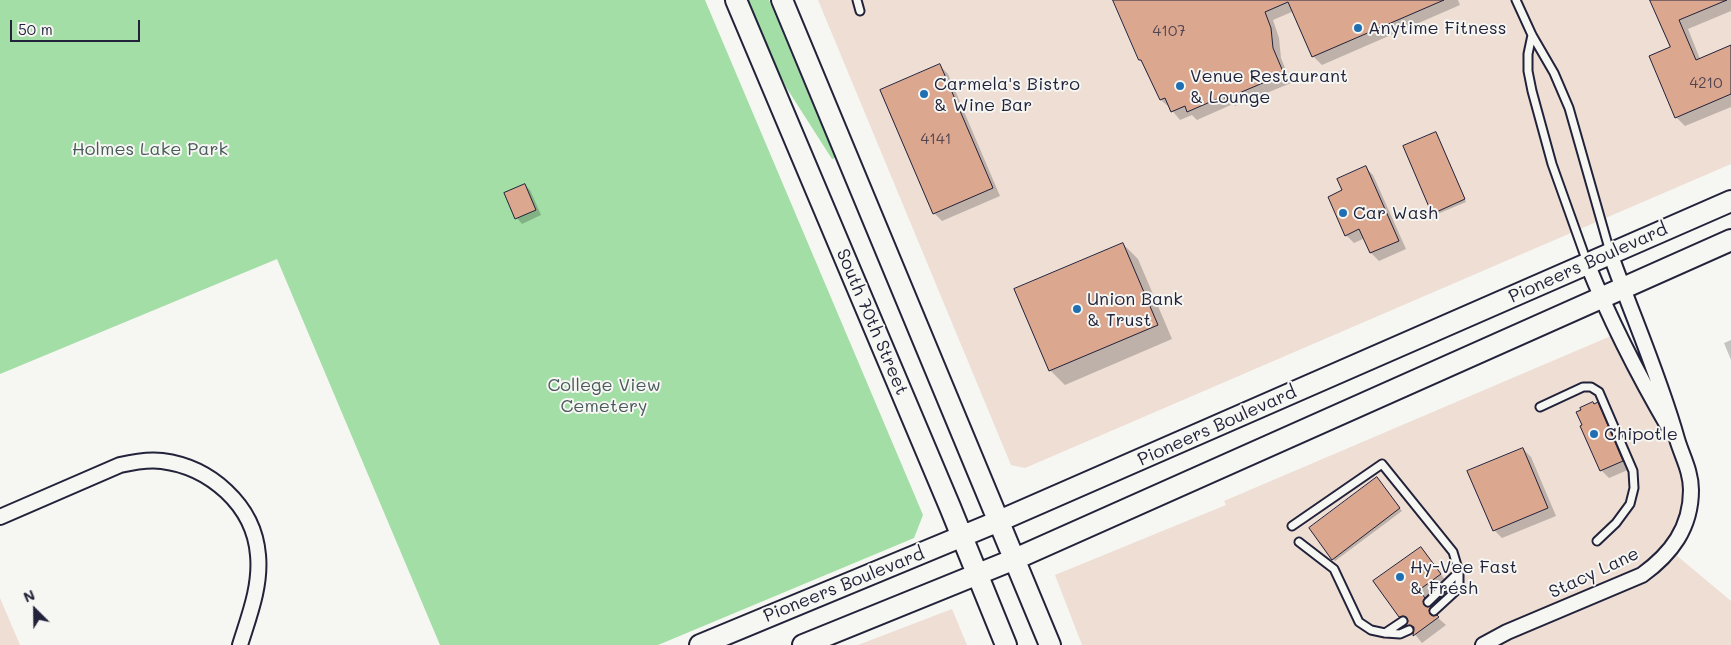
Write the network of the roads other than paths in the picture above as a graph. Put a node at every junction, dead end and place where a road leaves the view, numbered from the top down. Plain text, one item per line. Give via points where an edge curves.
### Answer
1 (736, 0) edge
2 (782, 0) edge
3 (857, 0) edge
4 (1516, 0) edge
5 (860, 11) dead end
6 (1532, 35) junction
7 (1731, 202) edge
8 (1731, 240) edge
9 (1610, 253) junction
10 (1587, 263) junction
11 (1623, 288) junction
12 (1601, 297) junction
13 (1540, 406) dead end
14 (1679, 446) junction
15 (0, 516) edge
16 (999, 521) junction
17 (1292, 526) dead end
18 (962, 536) junction
19 (1299, 542) dead end
20 (1597, 542) dead end
21 (1015, 559) junction
22 (1459, 572) junction
23 (978, 574) junction
24 (1428, 602) dead end
25 (1434, 611) dead end
26 (1402, 621) dead end
27 (1409, 630) dead end
28 (1386, 633) junction
29 (240, 645) edge
30 (700, 645) edge
31 (803, 645) edge
32 (1006, 645) edge
33 (1050, 645) edge
34 (1483, 645) edge

1 - 18 main road, South 70th Street
2 - 16 main road
3 - 5 lane
4 - 6 lane
6 - 9 lane via 1569,108
6 - 10 lane via 1528,54 1532,91 1552,164
7 - 9 main road, Pioneers Boulevard
8 - 11 main road, Pioneers Boulevard
9 - 10 main road, Pioneers Boulevard
9 - 11 street, Stacy Lane
10 - 12 street, Stacy Lane
10 - 16 main road, Pioneers Boulevard
11 - 12 main road, Pioneers Boulevard
11 - 14 street, Stacy Lane via 1665,396
12 - 14 street, Stacy Lane
12 - 21 main road, Pioneers Boulevard
13 - 20 lane via 1583,387 1599,392 1633,471 1634,488 1630,504
14 - 34 street, Stacy Lane via 1689,469 1688,511 1682,531 1657,564 1623,584
15 - 29 street via 120,465 138,461 160,460 201,472 235,499 253,532 258,554 254,598
16 - 18 main road, Pioneers Boulevard
16 - 21 main road
17 - 22 lane via 1382,464 1453,552
18 - 23 main road, South 70th Street
18 - 30 main road, Pioneers Boulevard
19 - 28 lane via 1334,569 1359,622 1371,630
21 - 23 main road, Pioneers Boulevard
21 - 33 main road
22 - 24 lane
22 - 25 lane via 1459,588
23 - 31 main road, Pioneers Boulevard
23 - 32 main road, South 70th Street
26 - 28 lane
27 - 28 lane via 1400,634

